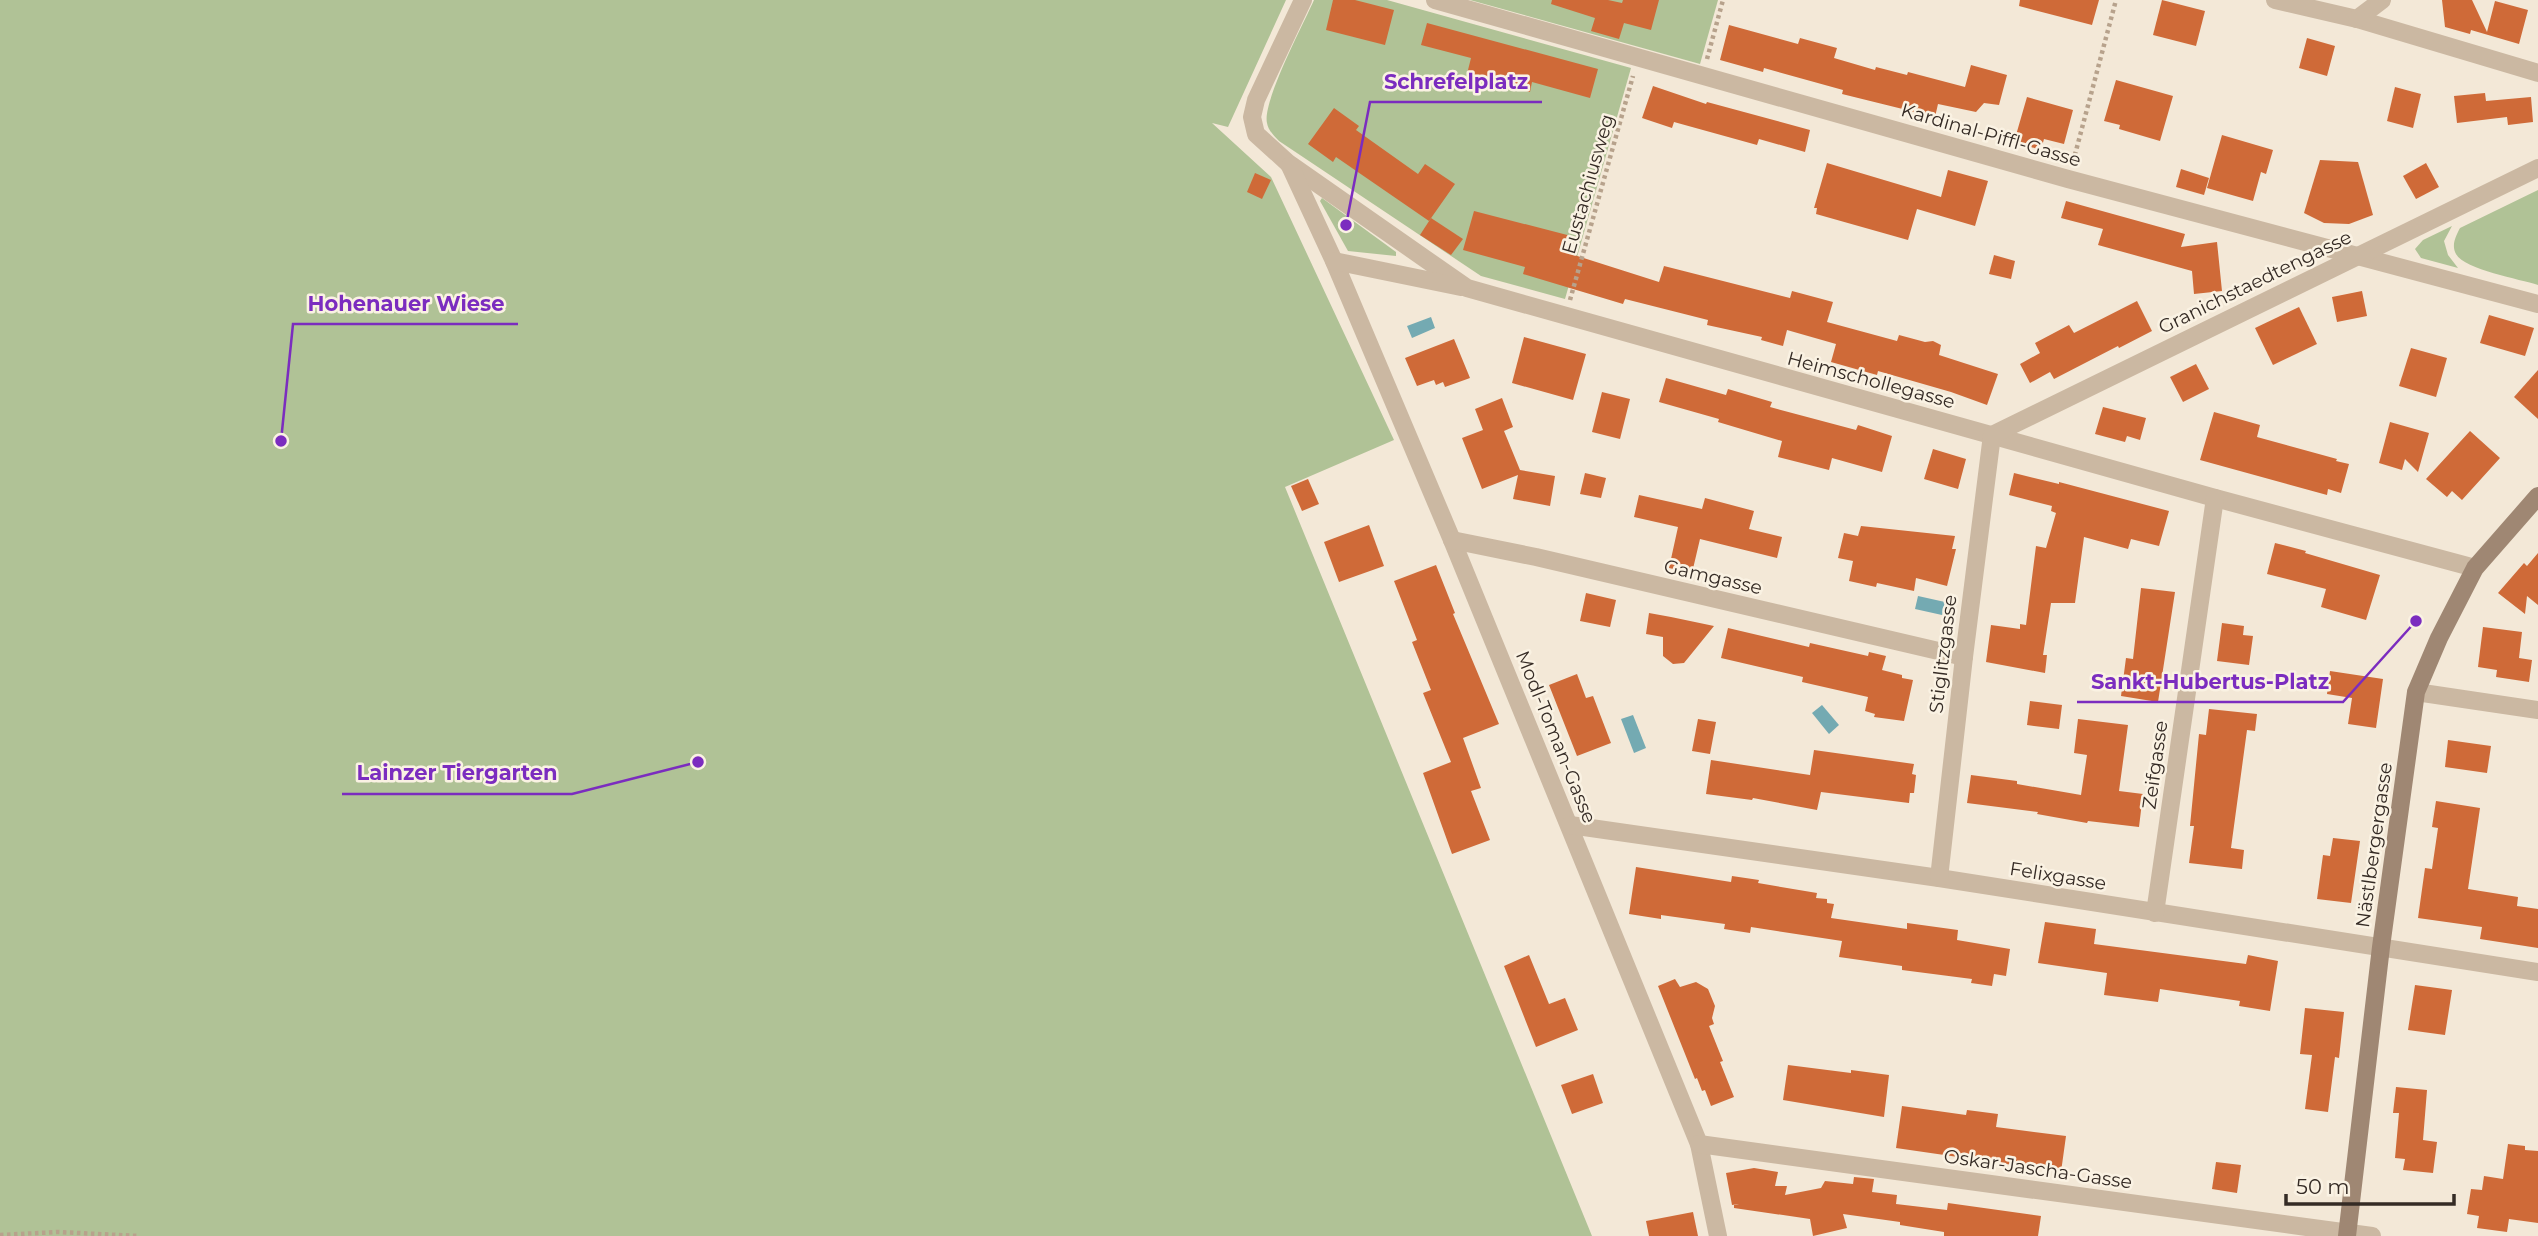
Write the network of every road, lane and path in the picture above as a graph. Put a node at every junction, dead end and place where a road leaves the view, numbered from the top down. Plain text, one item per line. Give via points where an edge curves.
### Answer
1 (1303, 0) edge
2 (1434, 0) edge
3 (1723, 0) edge
4 (2116, 0) edge
5 (2275, 0) edge
6 (2382, 0) edge
7 (2357, 19) junction
8 (1638, 59) junction
9 (2538, 73) edge
10 (1702, 77) junction
11 (1288, 163) junction
12 (2538, 169) edge
13 (2068, 179) junction
14 (2357, 256) junction
15 (1334, 261) junction
16 (1467, 288) junction
17 (2538, 304) edge
18 (1565, 317) junction
19 (1992, 435) junction
20 (2538, 496) edge
21 (2215, 498) junction
22 (1452, 540) junction
23 (2475, 568) junction
24 (1964, 657) junction
25 (2416, 692) junction
26 (2538, 710) edge
27 (1570, 825) junction
28 (1940, 878) junction
29 (2155, 913) junction
30 (2381, 947) junction
31 (2538, 972) edge
32 (1699, 1144) junction
33 (2347, 1234) edge
34 (0, 1235) edge
35 (139, 1236) edge
36 (1718, 1236) edge
37 (2372, 1236) edge

1 - 11 street, Heimschollegasse via 1252,117 1256,134
2 - 8 street, Kardinal-Piffl-Gasse
3 - 10 path
4 - 13 path
5 - 7 street
6 - 7 street
7 - 9 street
8 - 10 street, Kardinal-Piffl-Gasse
8 - 18 path, Eustachiusweg
10 - 13 street, Kardinal-Piffl-Gasse
11 - 15 street, Modl-Toman-Gasse
11 - 16 street, Heimschollegasse
12 - 14 street, Granichstaedtengasse
13 - 14 street, Kardinal-Piffl-Gasse
14 - 17 street, Kardinal-Piffl-Gasse
14 - 19 street, Granichstaedtengasse
15 - 16 street
15 - 22 street, Modl-Toman-Gasse
16 - 18 street, Heimschollegasse
18 - 19 street, Heimschollegasse
19 - 21 street, Heimschollegasse
19 - 24 street, Stiglitzgasse
20 - 23 street, Nästlbergergasse
21 - 23 street, Heimschollegasse
21 - 29 street, Zeifgasse
22 - 24 street, Gamgasse
22 - 27 street, Modl-Toman-Gasse
23 - 25 street, Nästlbergergasse
24 - 28 street, Stiglitzgasse
25 - 26 street
25 - 30 street, Nästlbergergasse
27 - 28 street, Felixgasse
27 - 32 street, Modl-Toman-Gasse
28 - 29 street, Felixgasse
29 - 30 street, Felixgasse
30 - 31 street, Felixgasse
30 - 33 street, Nästlbergergasse
32 - 33 street, Oskar-Jascha-Gasse
32 - 36 street, Modl-Toman-Gasse
33 - 37 street, Oskar-Jascha-Gasse
34 - 35 path

